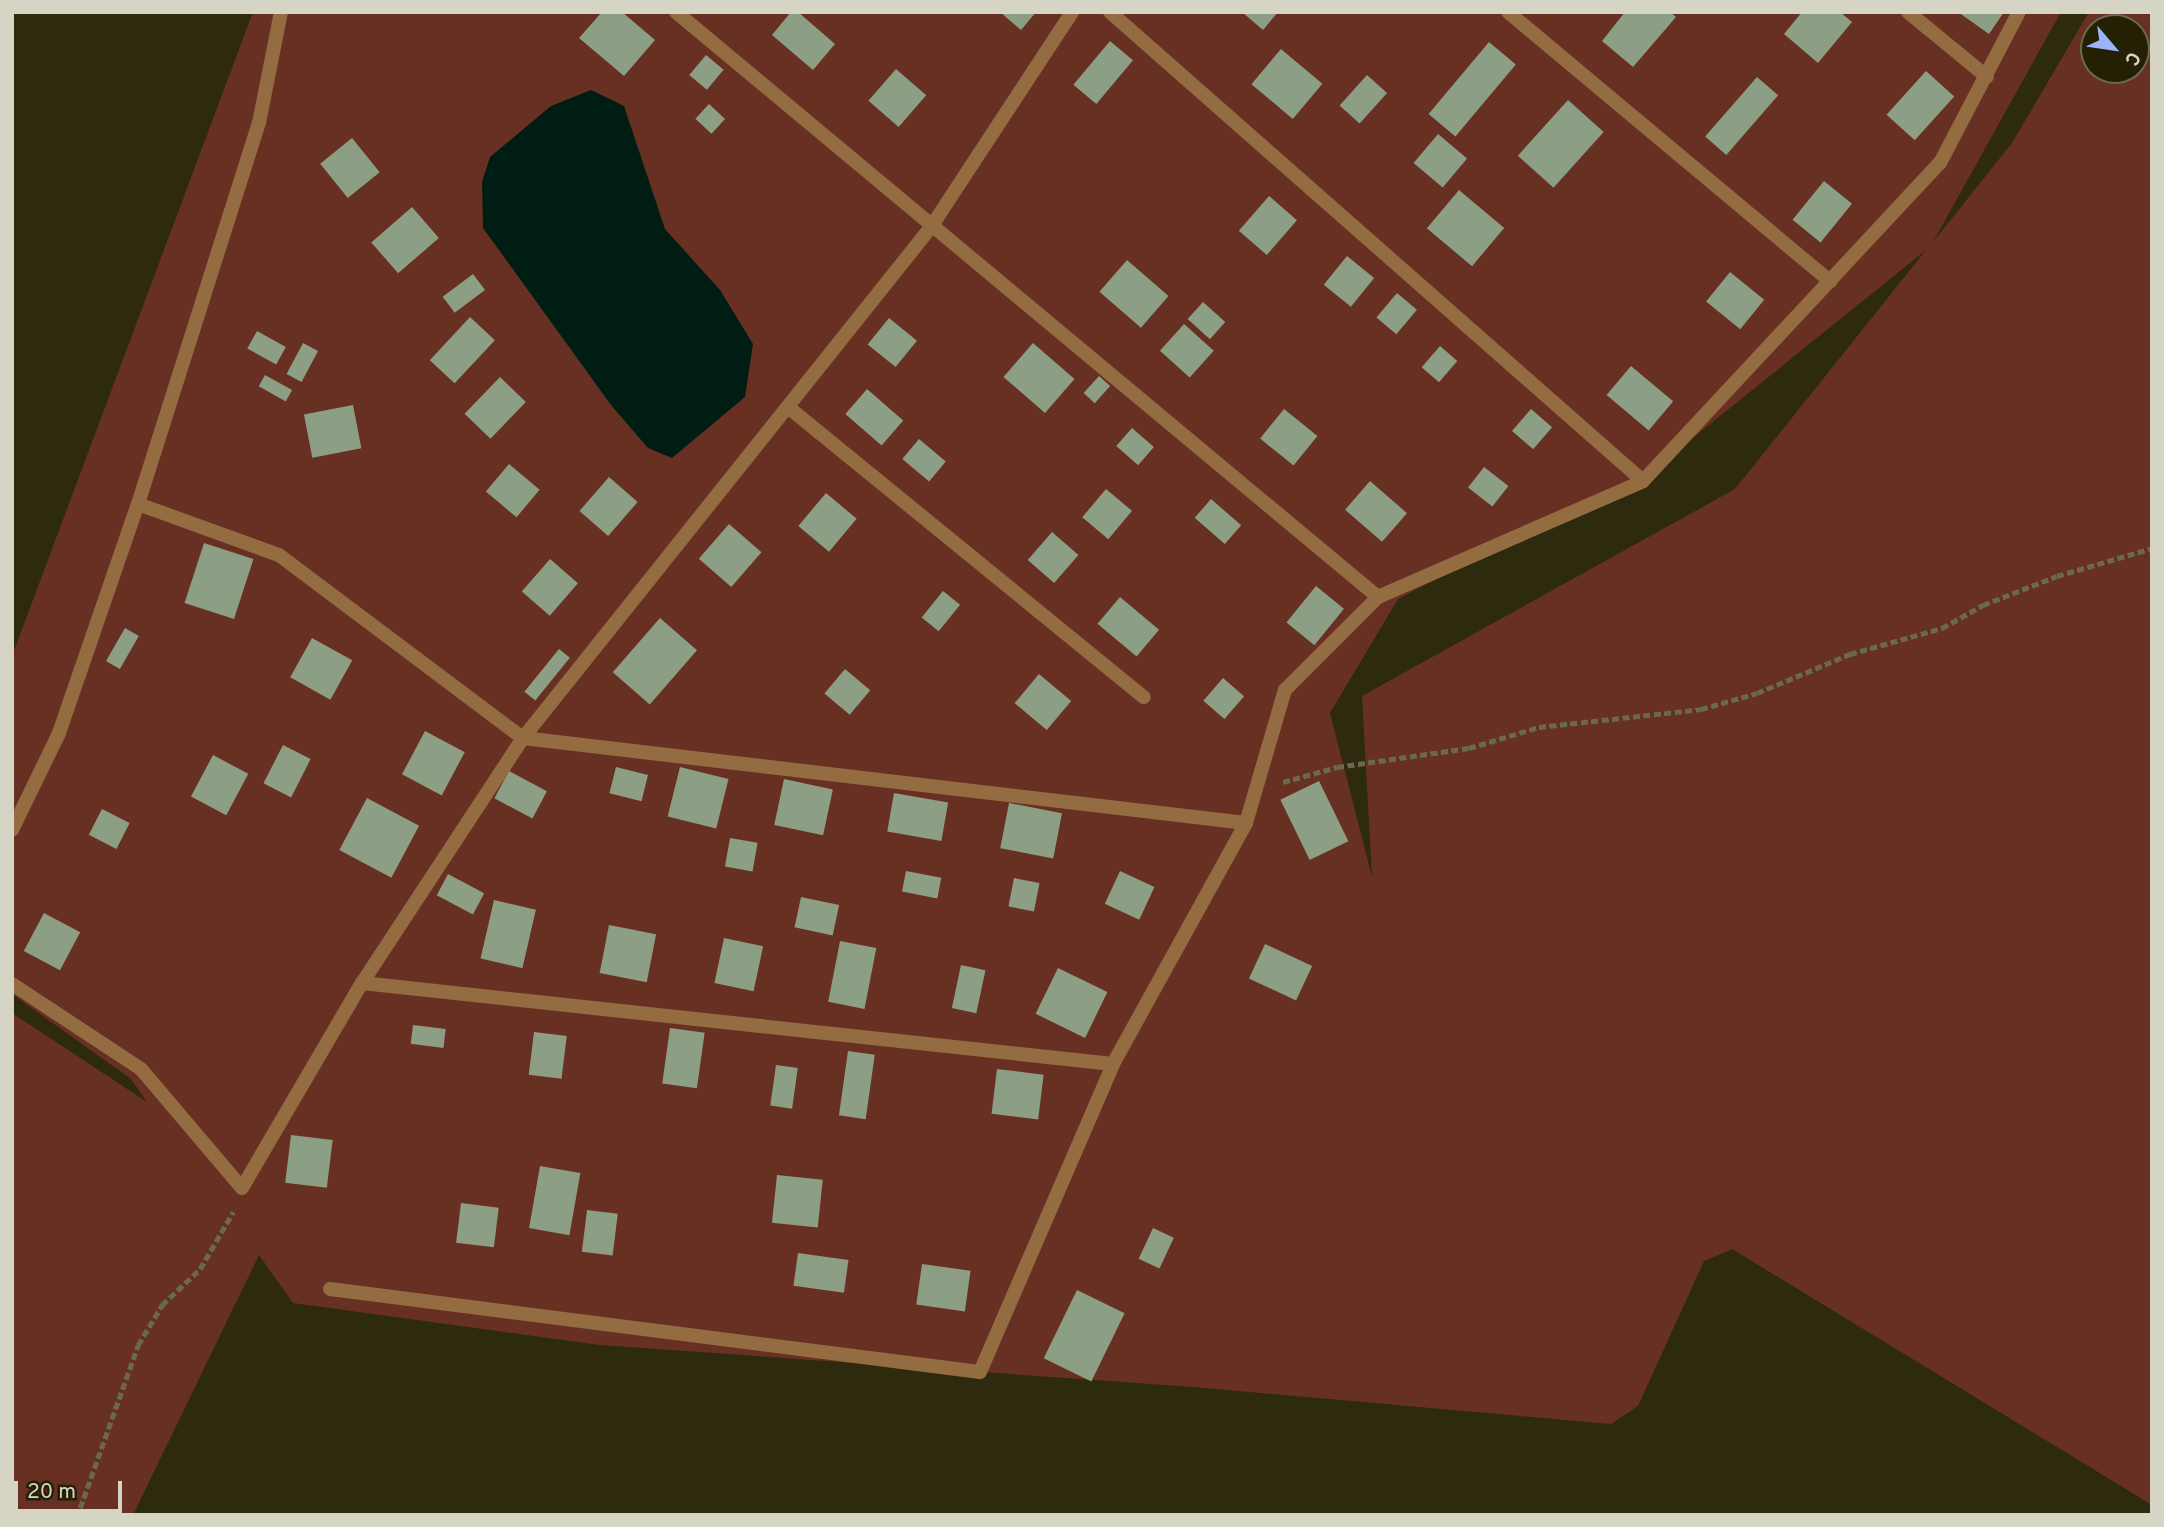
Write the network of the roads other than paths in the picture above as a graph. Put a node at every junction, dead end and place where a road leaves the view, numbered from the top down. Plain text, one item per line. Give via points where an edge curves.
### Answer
1 (281, 12) edge
2 (676, 12) edge
3 (1072, 12) edge
4 (1110, 12) edge
5 (1508, 12) edge
6 (1908, 12) edge
7 (2019, 12) edge
8 (1987, 77) junction
9 (931, 227) junction
10 (1830, 281) junction
11 (788, 407) junction
12 (1643, 481) junction
13 (138, 504) junction
14 (1378, 597) junction
15 (1143, 697) dead end
16 (523, 738) junction
17 (1245, 823) junction
18 (12, 830) edge
19 (362, 983) junction
20 (12, 984) edge
21 (1114, 1064) junction
22 (330, 1289) dead end

1 - 13 street via 259,124
2 - 9 street
3 - 9 street
4 - 12 street
5 - 10 street
6 - 8 street
7 - 8 street
8 - 10 street via 1940,163
9 - 11 street
9 - 14 street
10 - 12 street
11 - 15 street
11 - 16 street
12 - 14 street
13 - 16 street via 279,555
13 - 18 street via 59,733
14 - 17 street via 1285,690
16 - 17 street
16 - 19 street
17 - 21 street
19 - 20 street via 242,1188 141,1069
19 - 21 street
21 - 22 street via 980,1372

